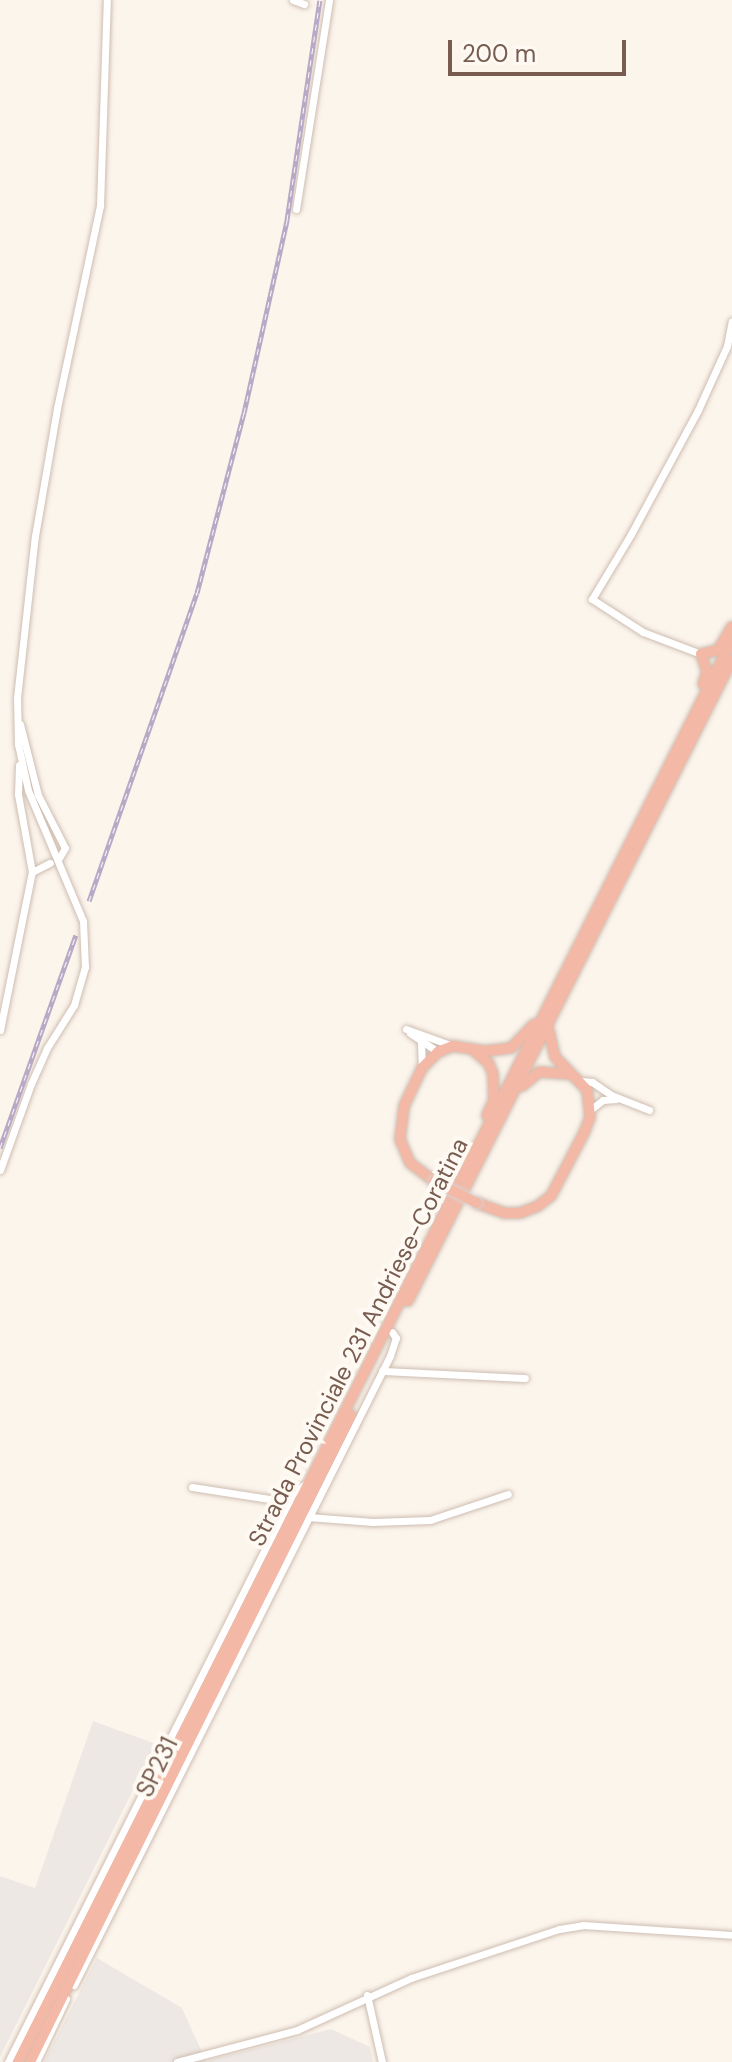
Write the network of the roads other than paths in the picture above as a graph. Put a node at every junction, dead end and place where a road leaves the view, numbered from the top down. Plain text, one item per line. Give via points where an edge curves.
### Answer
1 (107, 0) edge
2 (293, 0) edge
3 (329, 0) edge
4 (304, 4) dead end
5 (296, 209) dead end
6 (732, 321) edge
7 (732, 627) edge
8 (732, 640) edge
9 (701, 654) junction
10 (732, 660) edge
11 (732, 681) edge
12 (17, 719) junction
13 (686, 752) junction
14 (20, 760) junction
15 (667, 770) junction
16 (28, 790) junction
17 (18, 794) junction
18 (59, 858) dead end
19 (50, 863) dead end
20 (32, 872) junction
21 (562, 1000) junction
22 (540, 1022) junction
23 (0, 1030) edge
24 (422, 1038) junction
25 (453, 1046) junction
26 (470, 1048) junction
27 (438, 1052) junction
28 (422, 1068) junction
29 (577, 1078) junction
30 (603, 1089) junction
31 (515, 1093) junction
32 (588, 1095) junction
33 (614, 1097) junction
34 (590, 1110) junction
35 (649, 1110) dead end
36 (472, 1159) junction
37 (0, 1170) edge
38 (392, 1332) junction
39 (382, 1371) junction
40 (525, 1378) dead end
41 (312, 1478) junction
42 (192, 1487) dead end
43 (508, 1494) dead end
44 (289, 1502) junction
45 (308, 1517) junction
46 (732, 1935) edge
47 (367, 1995) junction
48 (8, 2062) edge
49 (18, 2062) edge
50 (33, 2062) edge
51 (177, 2062) edge
52 (382, 2062) edge

1 - 12 street via 100,206 35,536
2 - 4 street
3 - 5 street
6 - 9 street via 727,346 698,410 592,599 643,632
7 - 9 highway via 718,650
8 - 15 highway, Strada Provinciale 231 Andriese-Coratina / SP231
9 - 15 highway via 706,677 672,747
10 - 13 highway, Strada Provinciale 231 Andriese-Coratina / SP231
11 - 13 highway via 716,695
12 - 14 street
12 - 18 street via 38,795 65,848
13 - 21 highway, Strada Provinciale 231 Andriese-Coratina / SP231
14 - 16 street
14 - 17 street
15 - 22 highway, Strada Provinciale 231 Andriese-Coratina / SP231
16 - 17 street
16 - 37 street via 83,921 85,967 74,1005 40,1062
17 - 20 street
19 - 20 street
20 - 23 street
21 - 29 highway via 549,1044 561,1066
21 - 31 highway, Strada Provinciale 231 Andriese-Coratina / SP231
22 - 26 highway via 501,1051
22 - 36 highway, Strada Provinciale 231 Andriese-Coratina / SP231
24 - 25 street
24 - 27 street
24 - 28 street
25 - 26 highway
25 - 27 highway
26 - 36 highway via 489,1064 495,1086
27 - 28 highway
28 - 34 highway, bridge via 404,1106 400,1139 410,1163 434,1181 505,1213 520,1213 551,1196 569,1166
29 - 30 street
29 - 31 highway via 539,1072
29 - 32 highway
30 - 32 street
30 - 33 street
31 - 38 highway, Strada Provinciale 231 Andriese-Coratina / SP231
32 - 33 street
32 - 34 highway
33 - 34 street
33 - 35 street
36 - 41 highway, Strada Provinciale 231 Andriese-Coratina / SP231
38 - 39 street via 395,1343
38 - 50 highway, Strada Provinciale 231 Andriese-Coratina / SP231
39 - 40 street
39 - 45 street
41 - 44 street, SP231
41 - 49 highway, Strada Provinciale 231 Andriese-Coratina / SP231
42 - 44 street
43 - 45 street via 430,1520
44 - 48 street, SP231
45 - 50 street
46 - 47 street via 583,1925 486,1952
47 - 51 street via 336,2015 297,2030
47 - 52 street

